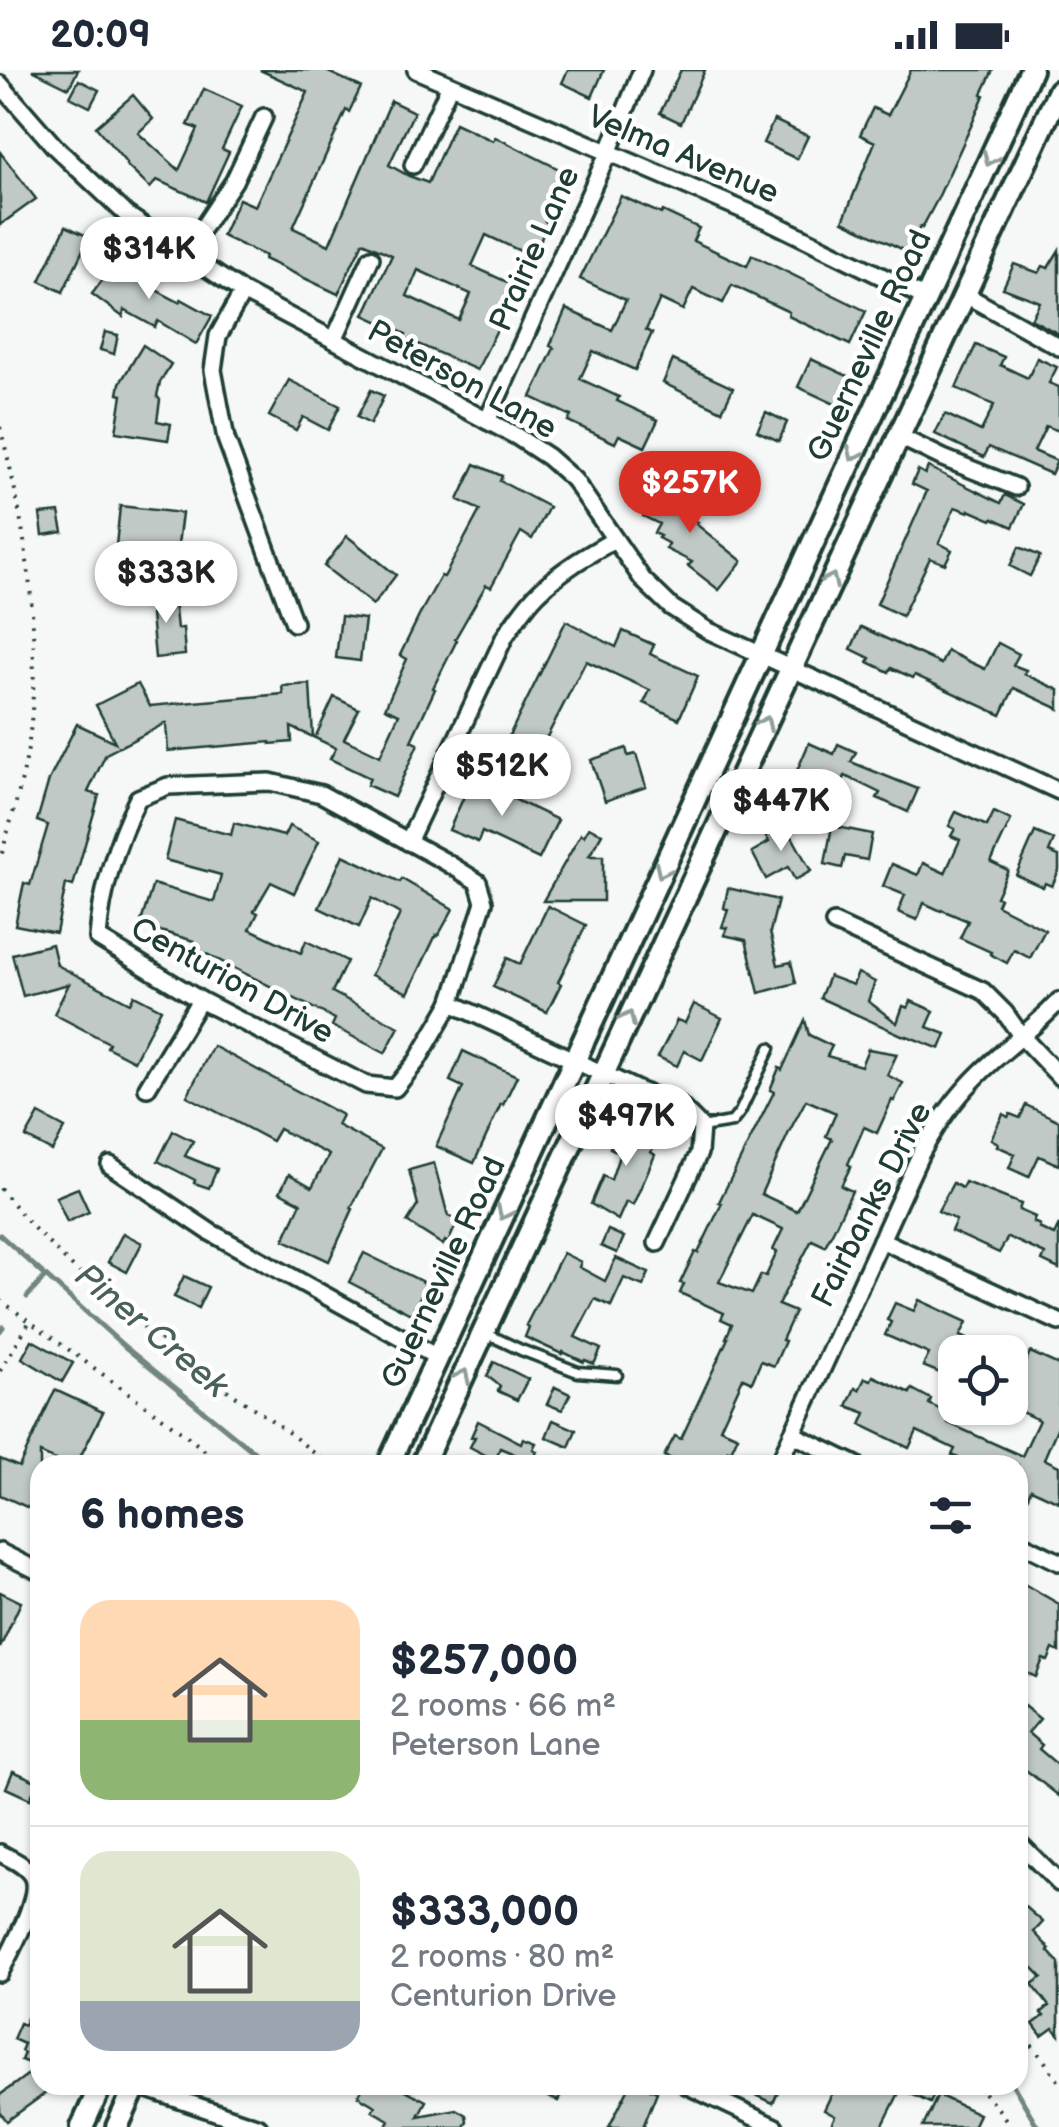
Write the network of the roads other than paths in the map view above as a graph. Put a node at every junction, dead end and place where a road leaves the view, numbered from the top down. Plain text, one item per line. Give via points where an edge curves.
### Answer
1 (416, 70) edge
2 (642, 70) edge
3 (1031, 70) edge
4 (0, 84) edge
5 (450, 85) junction
6 (1059, 91) edge
7 (1054, 114) edge
8 (264, 116) dead end
9 (608, 153) junction
10 (413, 165) dead end
11 (184, 254) junction
12 (371, 258) dead end
13 (243, 292) junction
14 (964, 294) junction
15 (926, 298) junction
16 (334, 340) junction
17 (1059, 347) edge
18 (487, 422) junction
19 (898, 436) junction
20 (1016, 487) dead end
21 (614, 540) junction
22 (294, 624) dead end
23 (762, 656) junction
24 (790, 668) junction
25 (1059, 791) edge
26 (408, 842) junction
27 (834, 923) dead end
28 (200, 1000) junction
29 (1059, 1002) edge
30 (451, 1003) junction
31 (1022, 1037) junction
32 (770, 1048) dead end
33 (574, 1061) junction
34 (602, 1072) junction
35 (1059, 1076) edge
36 (147, 1088) dead end
37 (702, 1126) junction
38 (110, 1165) dead end
39 (882, 1240) junction
40 (657, 1243) dead end
41 (1059, 1322) edge
42 (483, 1332) junction
43 (438, 1357) junction
44 (617, 1375) dead end
45 (792, 1434) junction
46 (393, 1455) edge
47 (427, 1455) edge
48 (783, 1455) edge
49 (835, 1455) edge
50 (1028, 1547) edge
51 (0, 1552) edge
52 (1059, 1562) edge
53 (30, 1567) edge
54 (1028, 1852) edge
55 (0, 1853) edge
56 (30, 1872) edge
57 (1059, 1882) edge
58 (30, 1908) edge
59 (0, 1973) edge
60 (96, 2095) edge
61 (131, 2095) edge
62 (165, 2095) edge
63 (712, 2095) edge
64 (82, 2127) edge
65 (117, 2127) edge
66 (259, 2127) edge
67 (775, 2127) edge

1 - 5 street, Velma Avenue
2 - 9 street, Prairie Lane
3 -> 15 main road, Guerneville Road
4 - 11 street, Peterson Lane via 127,216
5 - 9 street, Velma Avenue
5 - 10 street
6 - 7 main road, Guerneville Road
7 - 14 main road, Guerneville Road
8 - 11 street via 234,181
9 - 15 street, Velma Avenue
9 - 18 street, Prairie Lane
11 - 13 street, Peterson Lane
12 - 16 street
13 - 16 street, Peterson Lane
13 - 22 street via 218,336 213,370 226,439
14 - 17 street
14 - 19 main road, Guerneville Road
15 -> 23 main road, Guerneville Road
16 - 18 street, Peterson Lane
18 - 21 street, Peterson Lane via 574,480
19 - 20 street
24 -> 19 main road, Guerneville Road
21 - 23 street, Peterson Lane via 672,607
21 - 26 street via 538,592 505,636
23 - 24 street, Peterson Lane
23 -> 33 main road, Guerneville Road
24 - 25 street, Peterson Lane
34 -> 24 main road, Guerneville Road
26 - 28 street, Centurion Drive via 321,794 270,782 168,786 138,798 100,910 98,938
26 - 30 street, Centurion Drive via 478,882 484,902
27 - 31 street via 982,992
28 - 30 street, Centurion Drive via 366,1085 395,1088
28 - 36 street
29 - 31 street, Fairbanks Drive
30 - 33 street
31 - 35 street
31 - 39 street, Fairbanks Drive via 939,1121
32 - 37 lane via 732,1122
33 - 34 street
33 -> 43 main road, Guerneville Road
34 - 37 street via 680,1105
34 - 42 main road, Guerneville Road
37 - 40 street via 700,1153
38 - 43 street via 210,1232
39 - 41 street
39 - 45 street, Fairbanks Drive
42 - 44 lane via 578,1372
47 -> 42 main road, Guerneville Road
43 - 46 main road, Guerneville Road
45 - 48 street, Fairbanks Drive
45 - 49 street
50 - 52 street
51 - 53 street
54 - 57 street
55 - 56 street
58 - 59 street
60 - 64 main road
61 - 65 main road
62 - 66 street
63 - 67 street

